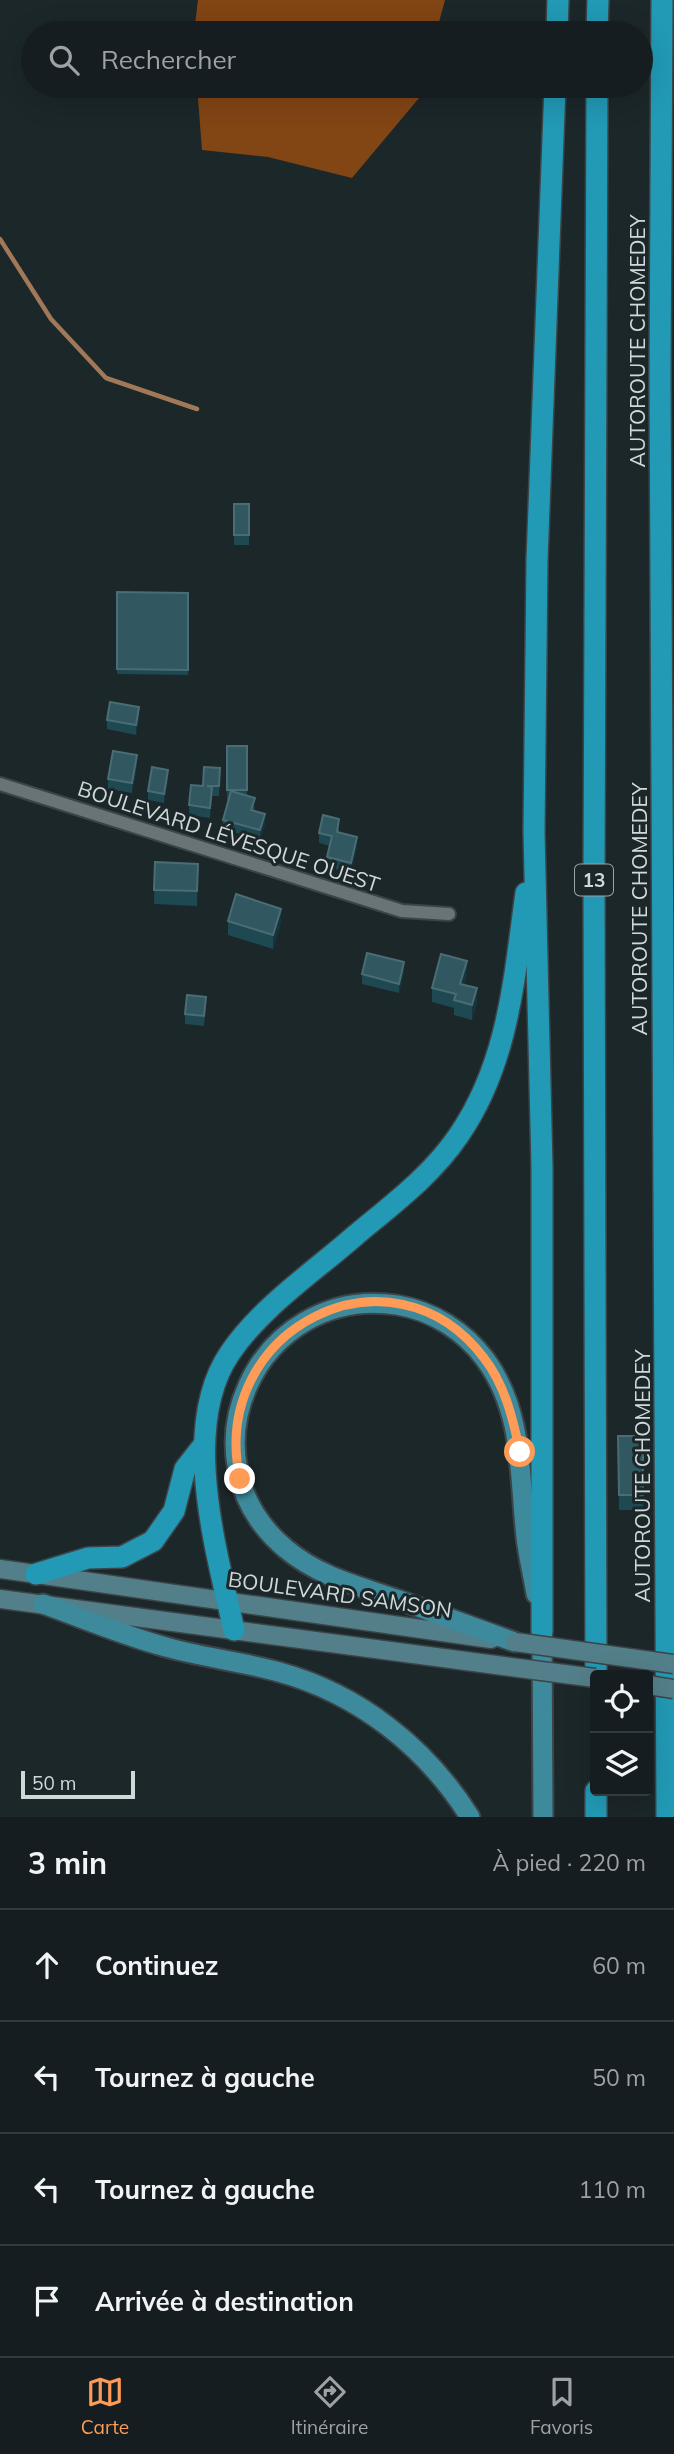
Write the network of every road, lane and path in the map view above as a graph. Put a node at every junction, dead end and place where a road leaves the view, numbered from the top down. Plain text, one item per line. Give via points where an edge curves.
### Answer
1 (558, 0) edge
2 (598, 0) edge
3 (662, 0) edge
4 (557, 21) edge
5 (597, 21) edge
6 (555, 98) edge
7 (597, 98) edge
8 (662, 147) junction
9 (674, 252) edge
10 (0, 784) edge
11 (534, 832) junction
12 (449, 914) dead end
13 (203, 1446) junction
14 (0, 1569) edge
15 (36, 1574) junction
16 (0, 1599) edge
17 (228, 1603) junction
18 (43, 1604) junction
19 (234, 1630) junction
20 (542, 1632) junction
21 (502, 1639) junction
22 (674, 1664) edge
23 (596, 1670) edge
24 (590, 1676) edge
25 (653, 1686) edge
26 (674, 1689) edge
27 (596, 1796) edge
28 (470, 1817) edge
29 (543, 1817) edge
30 (596, 1817) edge
31 (667, 1817) edge

1 - 4 highway
2 - 5 highway
3 - 8 highway, AUTOROUTE CHOMEDEY
6 - 11 highway via 537,560
7 - 23 highway, AUTOROUTE CHOMEDEY / 13
8 - 9 highway
8 - 31 highway, AUTOROUTE CHOMEDEY
10 - 12 street, BOULEVARD LÉVESQUE OUEST via 402,911
11 - 13 highway via 510,1013 482,1097 460,1135 425,1176 238,1343 212,1388
11 - 20 highway via 542,1168
13 - 15 highway via 185,1469 174,1511 153,1541 122,1557 88,1558
13 - 17 highway
14 - 15 street, BOULEVARD SAMSON
15 - 17 street, BOULEVARD SAMSON
16 - 18 street
17 - 19 highway
17 - 21 street, BOULEVARD SAMSON
18 - 19 street
18 - 28 main road via 160,1646 279,1672 340,1695 413,1747
19 - 24 street, bridge
20 - 21 main road via 515,1427 506,1397 485,1359 446,1323 413,1308 366,1303 310,1318 266,1355 239,1410 235,1454 255,1512 285,1548 327,1576
20 - 29 main road
21 - 22 street, BOULEVARD SAMSON, bridge
25 - 26 street, bridge
27 - 30 highway

